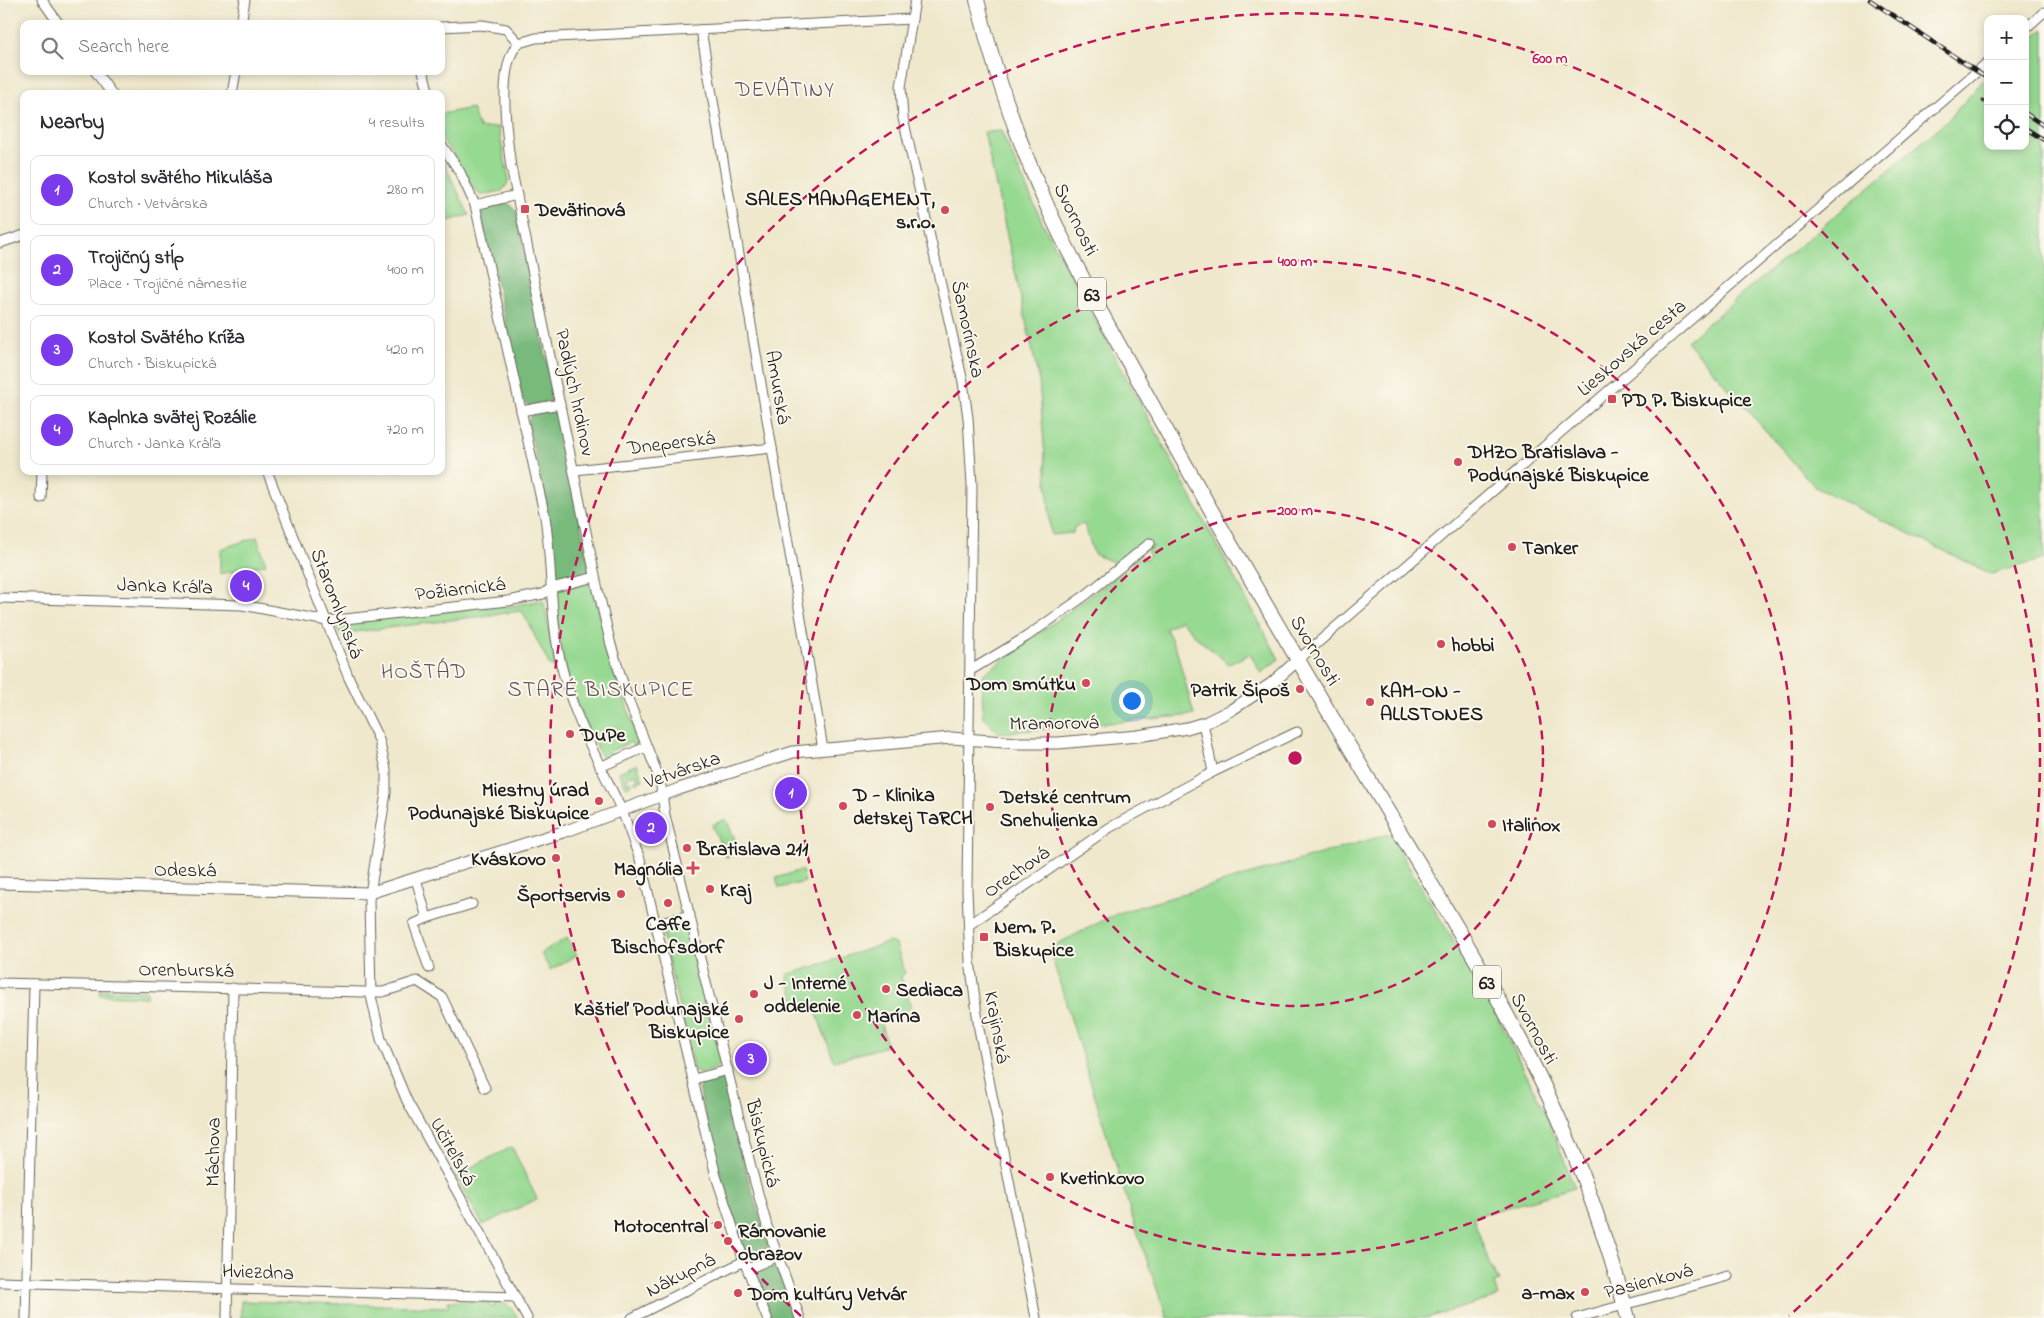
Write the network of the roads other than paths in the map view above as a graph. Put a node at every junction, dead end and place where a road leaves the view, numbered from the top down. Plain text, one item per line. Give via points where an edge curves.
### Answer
1 (42, 0) edge
2 (245, 0) edge
3 (915, 0) edge
4 (977, 0) edge
5 (2044, 12) edge
6 (56, 20) edge
7 (242, 20) edge
8 (912, 20) junction
9 (2029, 25) edge
10 (445, 27) edge
11 (701, 30) junction
12 (520, 43) junction
13 (1984, 65) edge
14 (98, 75) edge
15 (235, 75) edge
16 (424, 75) edge
17 (109, 90) edge
18 (233, 90) edge
19 (427, 90) edge
20 (445, 150) edge
21 (517, 195) junction
22 (475, 205) junction
23 (20, 236) edge
24 (0, 243) edge
25 (560, 404) junction
26 (521, 411) junction
27 (772, 448) junction
28 (575, 470) junction
29 (42, 475) edge
30 (268, 475) edge
31 (41, 498) dead end
32 (1150, 543) dead end
33 (595, 577) junction
34 (551, 588) junction
35 (0, 598) edge
36 (327, 621) junction
37 (1299, 659) junction
38 (971, 670) junction
39 (1203, 723) junction
40 (1297, 732) dead end
41 (969, 738) junction
42 (646, 747) junction
43 (823, 749) junction
44 (600, 767) junction
45 (1213, 772) junction
46 (663, 795) junction
47 (621, 810) junction
48 (416, 879) junction
49 (0, 883) edge
50 (369, 893) junction
51 (472, 904) dead end
52 (690, 915) junction
53 (427, 918) junction
54 (657, 924) junction
55 (969, 926) junction
56 (429, 968) dead end
57 (0, 983) edge
58 (34, 984) junction
59 (233, 988) junction
60 (371, 992) junction
61 (728, 1070) junction
62 (694, 1079) junction
63 (485, 1088) dead end
64 (778, 1256) junction
65 (746, 1265) junction
66 (1728, 1276) dead end
67 (0, 1282) edge
68 (27, 1283) junction
69 (227, 1288) junction
70 (515, 1297) junction
71 (1626, 1311) edge
72 (26, 1318) edge
73 (227, 1318) edge
74 (527, 1318) edge
75 (632, 1318) edge
76 (768, 1318) edge
77 (800, 1318) edge
78 (1036, 1318) edge
79 (1577, 1318) edge

1 - 6 street
2 - 7 street
3 - 8 street, Šamorínska
4 - 37 main road, Svornosti / 63 via 1000,85 1054,220 1228,544
5 - 9 street
8 - 11 street
8 - 38 street, Šamorínska via 901,93 903,118 961,373 968,418 972,485
10 - 12 street via 482,25 506,29
11 - 12 street via 536,38
11 - 27 street, Amurská
12 - 21 street, Padlých hrdinov via 513,49 507,63 508,143
13 - 37 street, Lieskovská cesta
14 - 17 street
15 - 18 street
16 - 19 street
20 - 22 street via 460,172
21 - 22 street
21 - 25 street, Padlých hrdinov
22 - 26 street
23 - 24 street
25 - 26 street
25 - 28 street, Padlých hrdinov
26 - 34 street via 546,517
27 - 28 street, Dneperská
27 - 43 street, Amurská
28 - 33 street, Padlých hrdinov
29 - 31 street
30 - 36 street, Staromlynská
32 - 38 street via 1086,595
33 - 34 street, Požiarnická
33 - 42 street, Padlých hrdinov via 611,645
34 - 36 street, Požiarnická via 543,594 508,601
34 - 44 street via 553,628 562,672
35 - 36 street, Janka Kráľa via 242,605
36 - 50 street, Staromlynská via 378,740 386,769 386,793
37 - 39 street, Mramorová via 1266,687 1231,710
37 - 71 main road, Svornosti / 63 via 1465,941 1547,1094 1592,1200
38 - 41 street, Šamorínska
39 - 41 street, Mramorová via 1154,734 1058,743
39 - 45 street
40 - 45 street, Orechová
41 - 43 street, Vetvárska via 922,739
41 - 55 street, Krajinská
42 - 44 street
42 - 46 street, Padlých hrdinov
43 - 46 street, Vetvárska via 784,754
44 - 47 street
45 - 55 street, Orechová via 1109,828
46 - 47 street, Vetvárska
46 - 52 street, Biskupická via 663,807
47 - 48 street, Vetvárska
47 - 54 street via 640,859
48 - 50 street, Vetvárska
48 - 53 street
49 - 50 street, Odeská
50 - 60 street, Učiteľská
51 - 53 street
52 - 54 street
52 - 61 street, Biskupická
53 - 56 street via 414,924
54 - 62 street
55 - 78 street, Krajinská via 979,1028
57 - 58 street, Orenburská
58 - 59 street, Orenburská
58 - 68 street
59 - 60 street, Orenburská
59 - 69 street, Máchova
60 - 63 street via 383,992 417,981 440,994
60 - 70 street, Učiteľská via 376,1024 395,1077
61 - 62 street
61 - 64 street, Biskupická via 753,1175
62 - 65 street via 716,1176
64 - 65 street, Nákupná
64 - 77 street, Biskupická
65 - 75 street, Nákupná
65 - 76 street
66 - 71 street, Pasienková
67 - 68 street, Hviezdna
68 - 69 street, Hviezdna
68 - 72 street
69 - 70 street, Hviezdna
69 - 73 street, Máchova
70 - 74 street, Učiteľská
71 - 79 street, Pasienková

